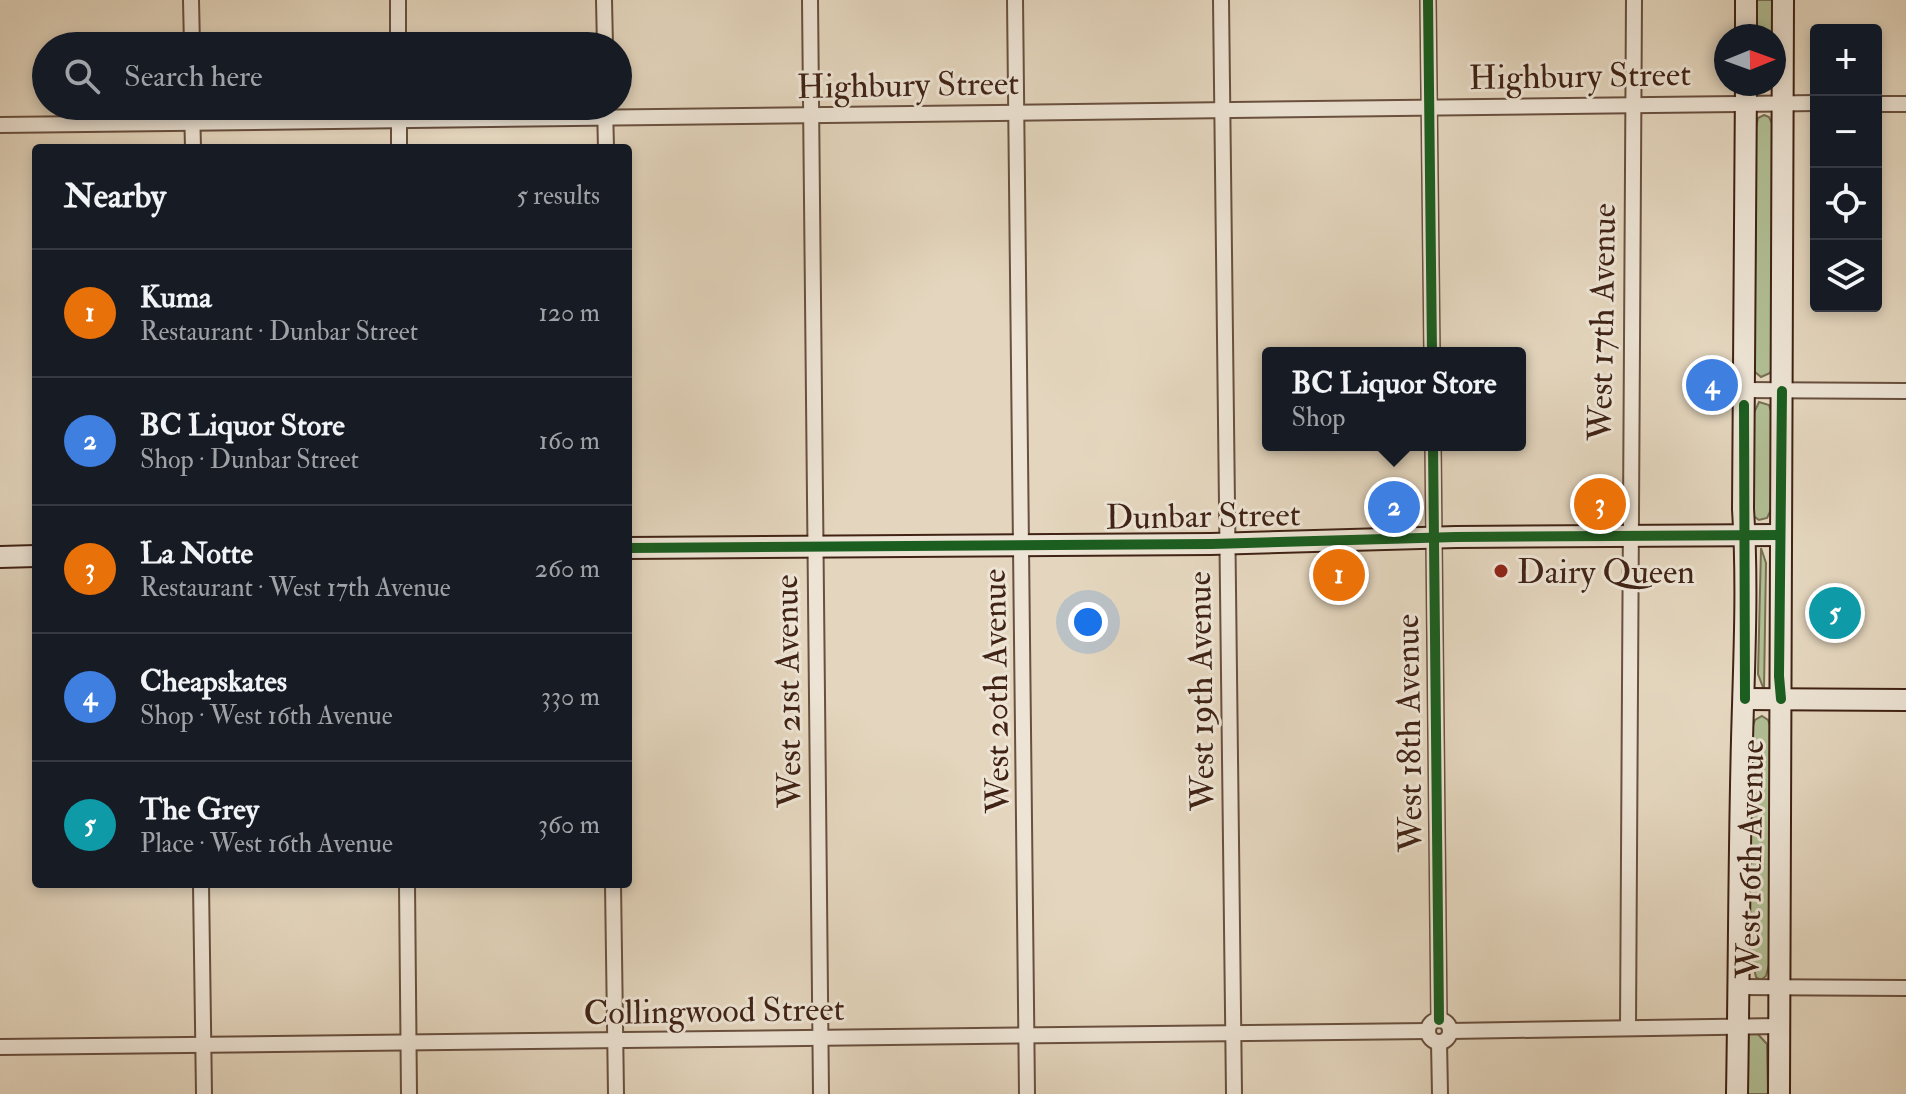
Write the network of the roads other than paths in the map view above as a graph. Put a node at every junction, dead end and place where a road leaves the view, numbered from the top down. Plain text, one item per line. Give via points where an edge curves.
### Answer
1 (191, 0) edge
2 (398, 0) edge
3 (604, 0) edge
4 (810, 0) edge
5 (1015, 0) edge
6 (1221, 0) edge
7 (1428, 0) edge
8 (1634, 0) edge
9 (1746, 0) edge
10 (1783, 0) edge
11 (1746, 24) edge
12 (192, 32) edge
13 (398, 32) edge
14 (605, 32) edge
15 (1726, 96) edge
16 (1746, 96) edge
17 (1754, 96) edge
18 (1782, 103) junction
19 (1810, 103) edge
20 (1882, 104) edge
21 (1906, 104) edge
22 (1634, 105) junction
23 (1429, 107) junction
24 (1222, 110) junction
25 (632, 112) edge
26 (1017, 112) junction
27 (811, 115) junction
28 (239, 120) edge
29 (399, 120) edge
30 (605, 120) edge
31 (193, 122) junction
32 (0, 125) edge
33 (193, 144) edge
34 (399, 144) edge
35 (606, 144) edge
36 (1432, 347) edge
37 (1744, 390) junction
38 (1782, 391) junction
39 (1906, 391) edge
40 (1433, 451) edge
41 (1745, 535) junction
42 (1780, 535) junction
43 (1629, 537) junction
44 (1434, 538) junction
45 (1226, 543) junction
46 (1021, 546) junction
47 (632, 548) edge
48 (815, 548) junction
49 (32, 556) edge
50 (0, 557) edge
51 (1745, 699) junction
52 (1781, 699) junction
53 (1906, 700) edge
54 (201, 888) edge
55 (407, 888) edge
56 (613, 888) edge
57 (1738, 987) junction
58 (1779, 987) junction
59 (1906, 988) edge
60 (1738, 1025) junction
61 (1779, 1026) junction
62 (1628, 1028) junction
63 (1435, 1031) junction
64 (1234, 1033) junction
65 (1027, 1037) junction
66 (821, 1039) junction
67 (615, 1040) junction
68 (409, 1043) junction
69 (203, 1045) junction
70 (0, 1047) edge
71 (204, 1094) edge
72 (409, 1094) edge
73 (616, 1094) edge
74 (821, 1094) edge
75 (1027, 1094) edge
76 (1234, 1094) edge
77 (1440, 1094) edge
78 (1737, 1094) edge
79 (1779, 1094) edge

1 - 12 street
2 - 13 street
3 - 14 street
4 - 27 street, West 21st Avenue
5 - 26 street, West 20th Avenue
6 - 24 street, West 19th Avenue
7 - 23 street
8 - 22 street, West 17th Avenue
9 - 11 main road
10 - 18 main road, West 16th Avenue
15 - 22 street, Highbury Street
16 - 37 main road, West 16th Avenue
17 - 18 street, Highbury Street
18 - 19 street, Highbury Street
18 - 38 main road, West 16th Avenue
20 - 21 street
22 - 23 street, Highbury Street
22 - 43 street, West 17th Avenue
23 - 24 street, Highbury Street
23 - 36 street
24 - 26 street, Highbury Street
24 - 45 street, West 19th Avenue
25 - 27 street, Highbury Street
26 - 27 street, Highbury Street
26 - 46 street, West 20th Avenue
27 - 48 street, West 21st Avenue
28 - 31 street, Highbury Street
29 - 34 street
30 - 35 street
31 - 32 street, Highbury Street
31 - 33 street
37 - 38 street
37 - 41 main road, West 16th Avenue
38 - 39 street
38 - 42 main road, West 16th Avenue
40 - 44 street, West 18th Avenue
41 - 42 main road, Dunbar Street
41 - 43 main road, Dunbar Street
41 - 51 main road, West 16th Avenue
42 - 52 main road, West 16th Avenue
43 - 44 main road, Dunbar Street
43 - 62 street, West 17th Avenue
44 - 45 main road, Dunbar Street
44 - 63 street, West 18th Avenue
45 - 46 main road, Dunbar Street
45 - 64 street, West 19th Avenue
46 - 48 main road, Dunbar Street
46 - 65 street, West 20th Avenue
47 - 48 main road, Dunbar Street
48 - 66 street, West 21st Avenue
49 - 50 main road
51 - 52 main road
51 - 57 main road, West 16th Avenue
52 - 53 main road
52 - 58 main road, West 16th Avenue
54 - 69 street
55 - 68 street
56 - 67 street
57 - 58 street
57 - 60 main road, West 16th Avenue
58 - 59 street
58 - 61 main road, West 16th Avenue
60 - 61 street
60 - 62 street
60 - 78 main road, West 16th Avenue
61 - 79 main road, West 16th Avenue
62 - 63 street via 1450,1031 1445,1022
63 - 64 street, Collingwood Street
63 - 77 street, West 18th Avenue
64 - 65 street, Collingwood Street
64 - 76 street, West 19th Avenue
65 - 66 street, Collingwood Street
65 - 75 street, West 20th Avenue
66 - 67 street, Collingwood Street
66 - 74 street, West 21st Avenue
67 - 68 street, Collingwood Street
67 - 73 street
68 - 69 street, Collingwood Street
68 - 72 street
69 - 70 street, Collingwood Street
69 - 71 street

